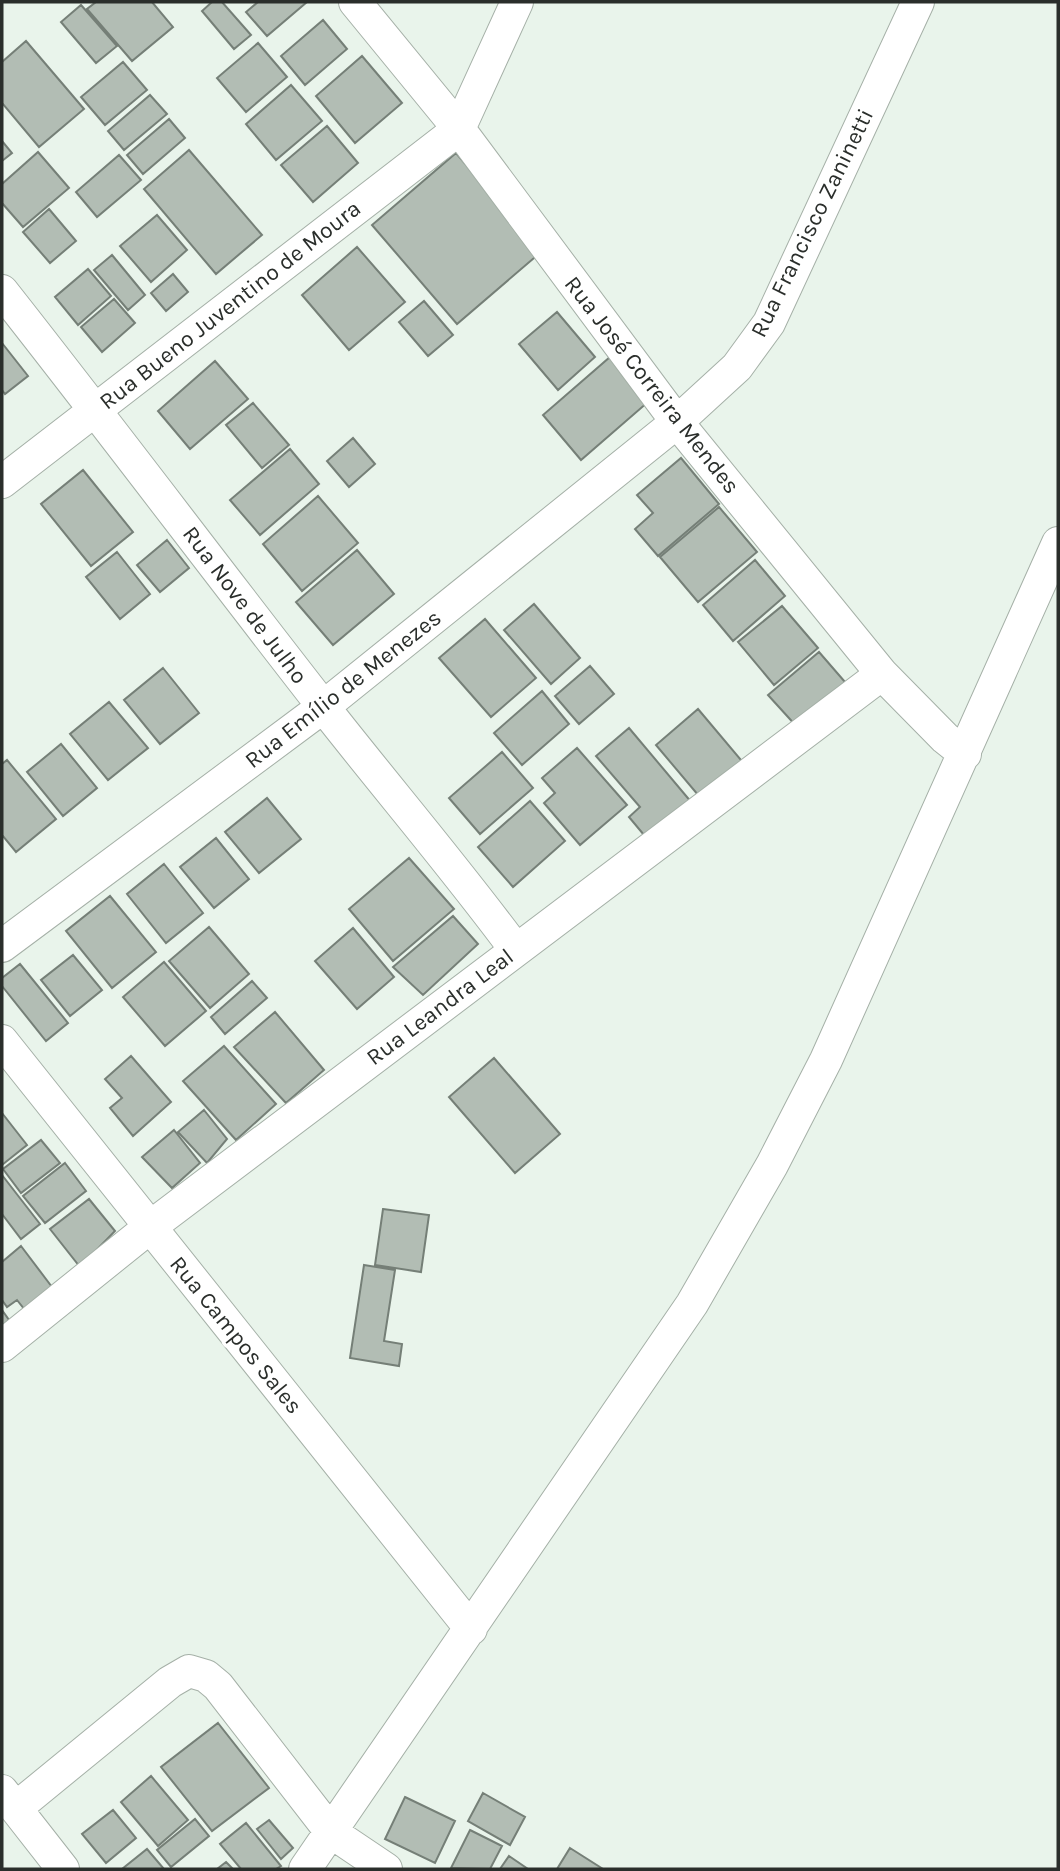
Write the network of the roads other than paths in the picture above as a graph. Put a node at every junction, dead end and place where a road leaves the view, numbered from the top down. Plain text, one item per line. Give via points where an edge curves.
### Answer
1 (355, 2) edge
2 (517, 2) edge
3 (918, 2) edge
4 (459, 129) junction
5 (2, 291) edge
6 (95, 409) junction
7 (677, 422) junction
8 (2, 482) edge
9 (1058, 543) edge
10 (882, 674) junction
11 (323, 707) junction
12 (965, 754) junction
13 (2, 946) edge
14 (516, 950) junction
15 (2, 1041) edge
16 (150, 1227) junction
17 (2, 1346) edge
18 (471, 1629) junction
19 (9, 1800) edge
20 (331, 1832) junction
21 (63, 1869) edge
22 (305, 1869) edge
23 (386, 1869) edge

1 - 4 street, Rua José Correira Mendes
2 - 4 street
3 - 7 street, Rua Francisco Zaninetti via 769,323 737,367
4 - 6 street, Rua Bueno Juventino de Moura
4 - 7 street, Rua José Correira Mendes
5 - 6 street, Rua Nove de Julho
6 - 8 street, Rua Bueno Juventino de Moura
6 - 11 street, Rua Nove de Julho
7 - 10 street, Rua José Correira Mendes
7 - 11 street, Rua Emílio de Menezes
9 - 12 street
10 - 12 street, Rua José Correira Mendes
10 - 14 street, Rua Leandra Leal
11 - 13 street, Rua Emílio de Menezes
11 - 14 street, Rua Nove de Julho
12 - 18 street via 826,1060 772,1165 692,1304
14 - 16 street, Rua Leandra Leal
15 - 16 street, Rua Campos Sales
16 - 17 street, Rua Leandra Leal
16 - 18 street, Rua Campos Sales
18 - 20 street
19 - 20 street via 189,1671 218,1686
19 - 21 street
20 - 22 street
20 - 23 street

